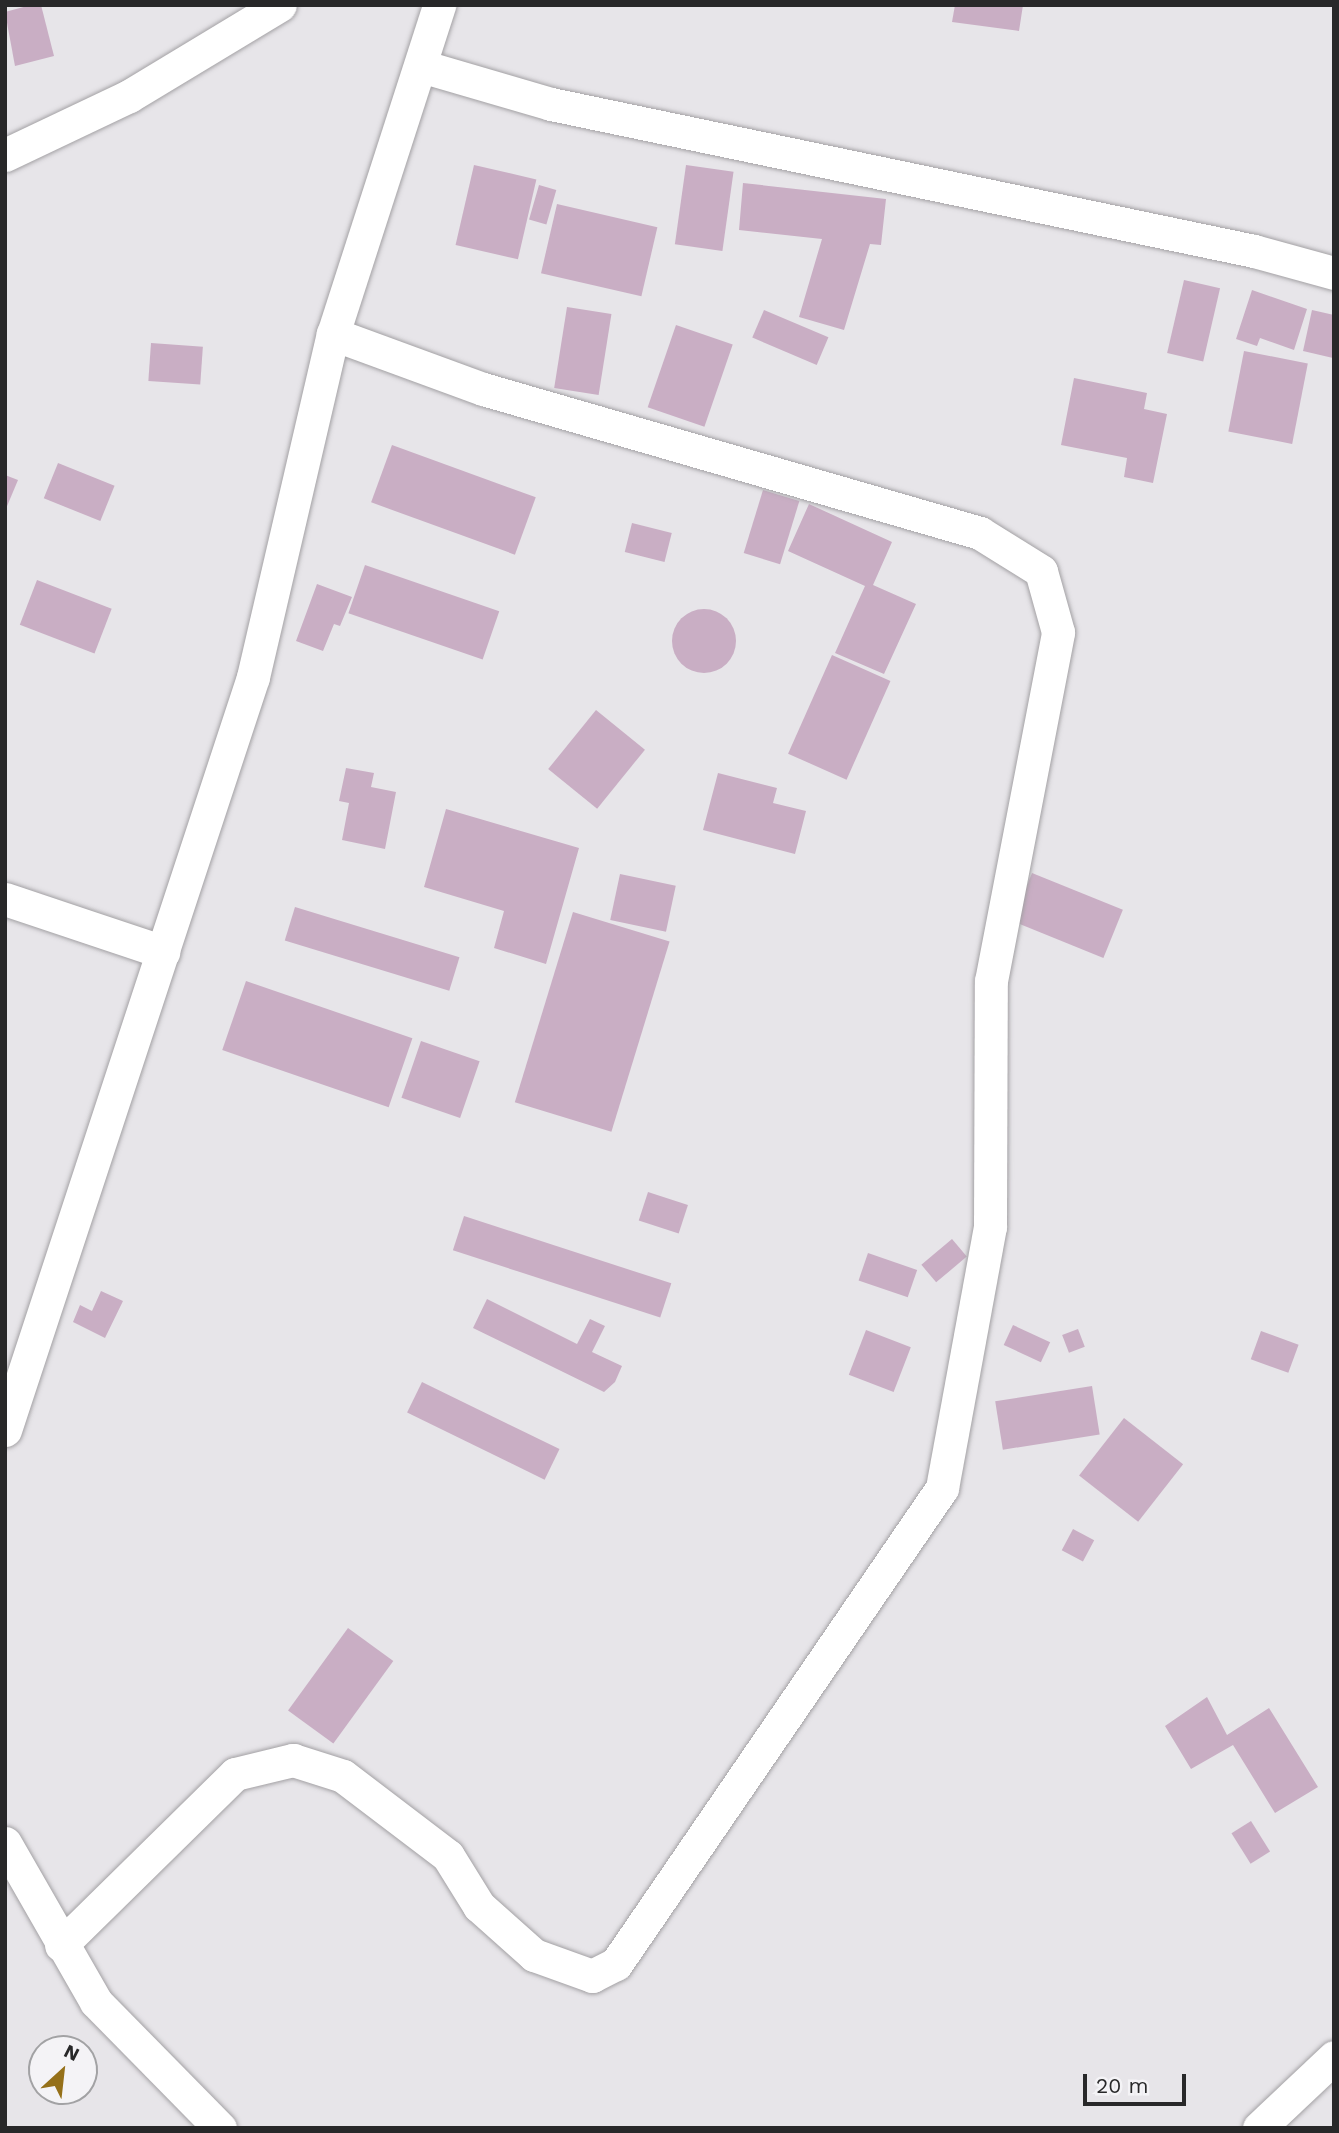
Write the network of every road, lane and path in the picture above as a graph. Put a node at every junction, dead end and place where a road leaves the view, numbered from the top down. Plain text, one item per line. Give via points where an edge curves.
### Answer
1 (280, 5) edge
2 (439, 5) edge
3 (421, 66) junction
4 (5, 155) edge
5 (1334, 273) edge
6 (333, 334) junction
7 (5, 899) edge
8 (163, 953) junction
9 (5, 1430) edge
10 (5, 1843) edge
11 (61, 1945) junction
12 (1334, 2057) edge
13 (220, 2128) edge
14 (1259, 2128) edge

1 - 4 street via 129,96
2 - 3 street
3 - 5 street via 551,104 1254,251
3 - 6 street
6 - 8 street via 253,677
6 - 11 street via 482,389 980,533 1041,571 1058,632 991,981 990,1227 943,1488 616,1964 592,1976 534,1955 479,1906 448,1856 343,1776 293,1760 234,1774
7 - 8 street
8 - 9 street
10 - 11 street
11 - 13 street via 96,2002
12 - 14 street

